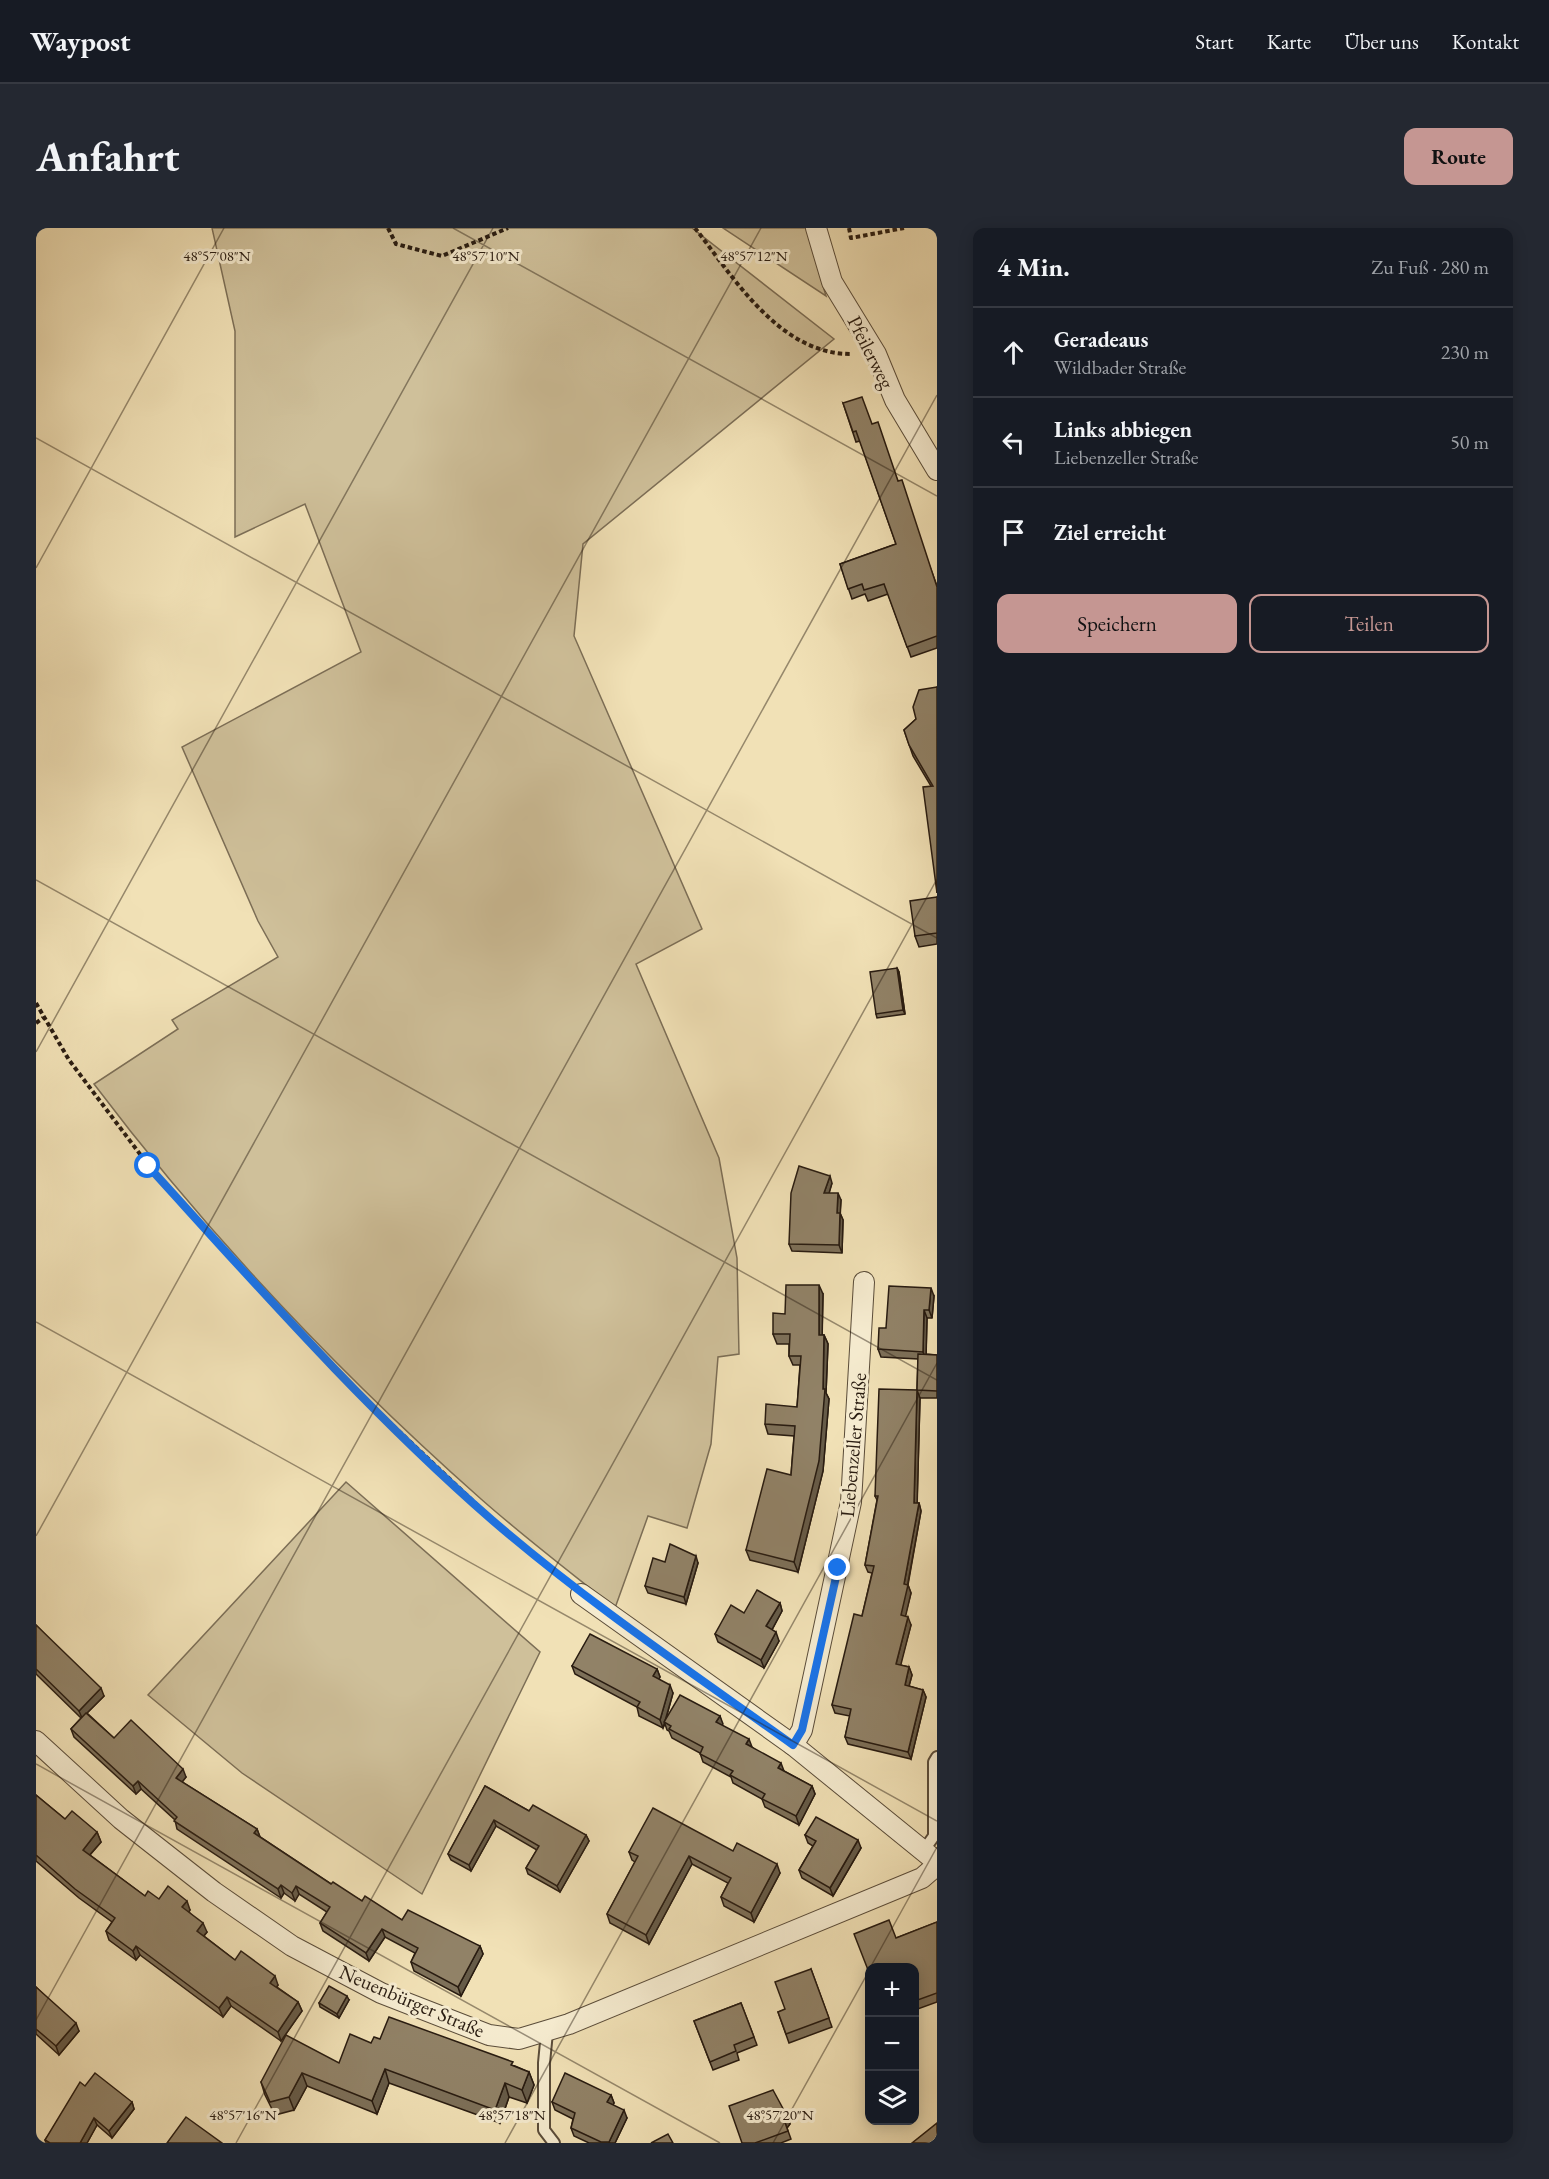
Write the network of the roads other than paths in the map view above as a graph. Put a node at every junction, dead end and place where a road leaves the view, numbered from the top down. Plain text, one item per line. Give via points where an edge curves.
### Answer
1 (816, 228) edge
2 (937, 470) edge
3 (864, 1282) dead end
4 (581, 1594) road end
5 (36, 1741) edge
6 (793, 1745) junction
7 (937, 1757) edge
8 (933, 1859) edge
9 (547, 2032) junction
10 (554, 2143) edge

1 - 2 street, Pfeilerweg via 832,282 876,354 895,400
3 - 6 street, Liebenzeller Straße via 851,1502 802,1730
4 - 6 street
5 - 9 street, Neuenbürger Straße via 121,1819 214,1892 292,1946 381,1993 489,2035 519,2039
6 - 8 street
7 - 8 lane
8 - 9 street, Neuenbürger Straße via 922,1878
9 - 10 lane via 544,2130

